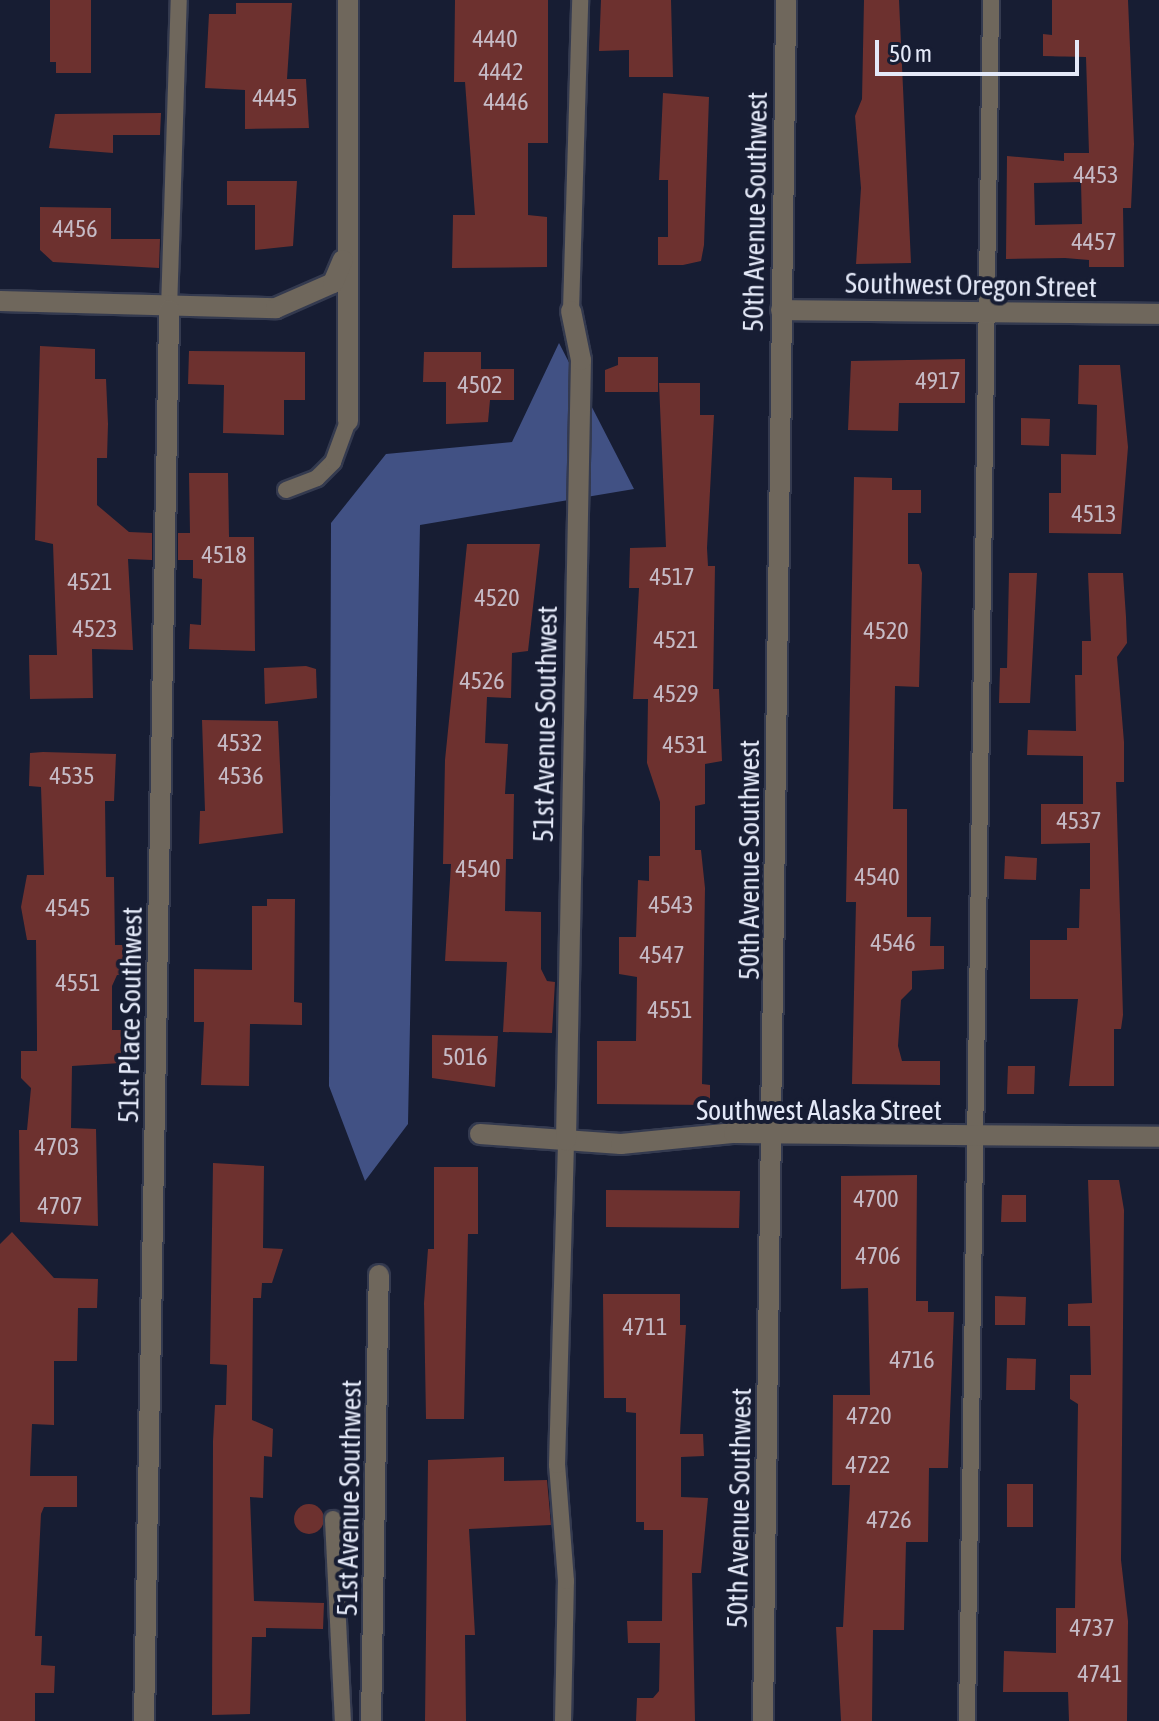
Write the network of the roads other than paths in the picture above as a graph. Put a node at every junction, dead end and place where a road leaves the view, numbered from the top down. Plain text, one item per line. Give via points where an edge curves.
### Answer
1 (179, 0) edge
2 (348, 0) edge
3 (580, 0) edge
4 (786, 0) edge
5 (991, 0) edge
6 (347, 253) junction
7 (0, 301) edge
8 (169, 310) junction
9 (781, 310) junction
10 (571, 311) joint
11 (986, 313) junction
12 (1159, 314) edge
13 (348, 421) joint
14 (286, 490) dead end
15 (775, 1133) junction
16 (480, 1134) dead end
17 (973, 1137) junction
18 (1159, 1137) edge
19 (566, 1140) junction
20 (379, 1275) dead end
21 (333, 1519) dead end
22 (144, 1721) edge
23 (343, 1721) edge
24 (371, 1721) edge
25 (563, 1721) edge
26 (763, 1721) edge
27 (967, 1721) edge

1 - 8 lane
2 - 6 street
3 - 10 lane
4 - 9 street, 50th Avenue Southwest
5 - 11 lane
6 - 8 street via 333,283 276,308
6 - 13 street
7 - 8 street
8 - 22 street, 51st Place Southwest
9 - 11 street, Southwest Oregon Street
9 - 15 street, 50th Avenue Southwest
10 - 19 street, 51st Avenue Southwest via 581,360
11 - 12 street, Southwest Oregon Street
11 - 17 lane
13 - 14 lane via 333,462 317,478
15 - 17 street, Southwest Alaska Street
15 - 19 street, Southwest Alaska Street via 621,1144
15 - 26 street, 50th Avenue Southwest
16 - 19 street, Southwest Alaska Street
17 - 18 street, Southwest Alaska Street
17 - 27 lane
19 - 25 lane via 557,1465 566,1581
20 - 24 street, 51st Avenue Southwest
21 - 23 lane, 51st Avenue Southwest

